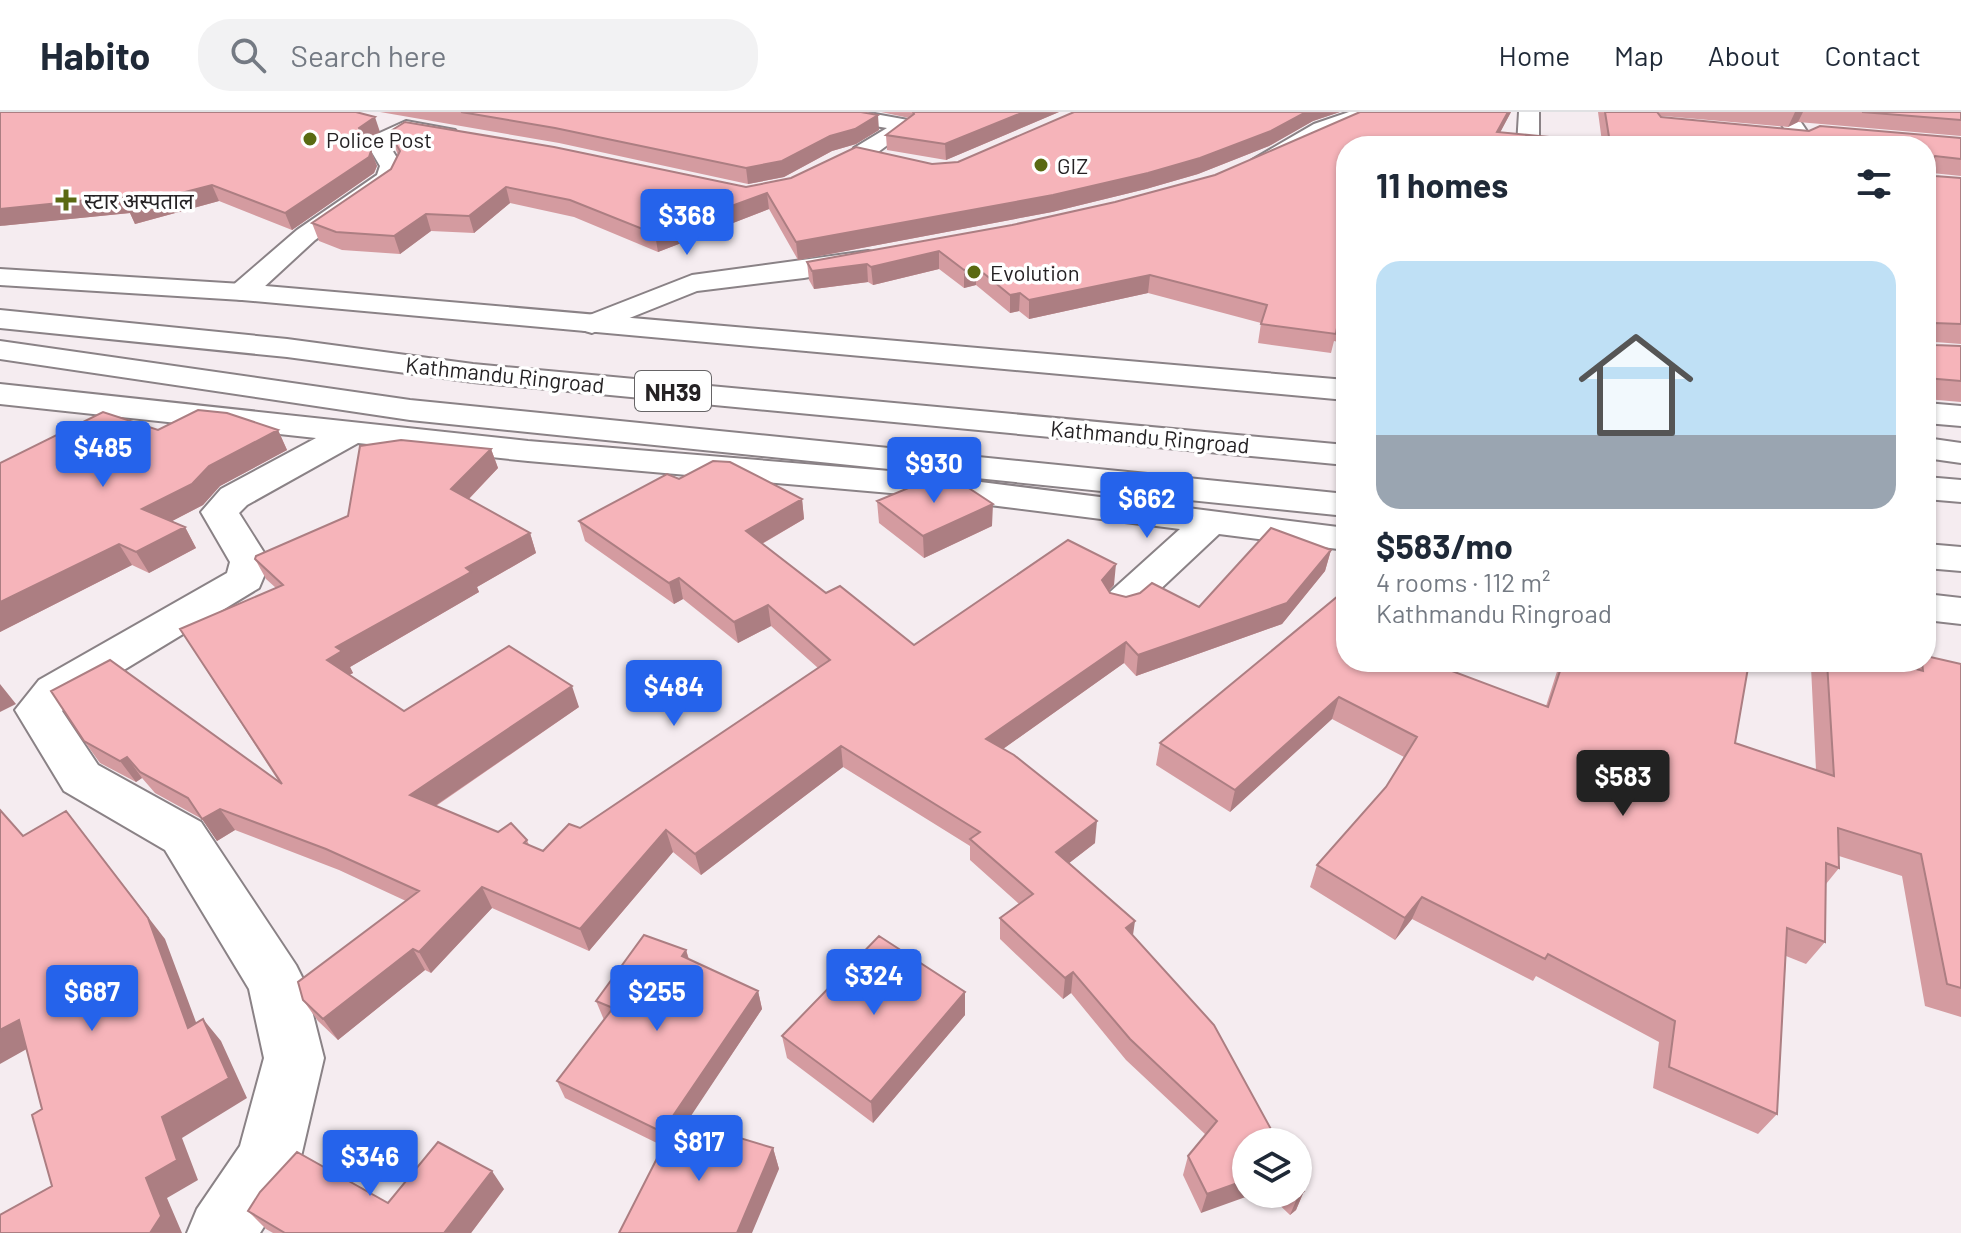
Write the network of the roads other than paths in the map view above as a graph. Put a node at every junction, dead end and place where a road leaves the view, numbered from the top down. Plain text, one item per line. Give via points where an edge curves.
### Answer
1 (826, 112) edge
2 (1529, 112) edge
3 (1784, 112) edge
4 (1360, 115) edge
5 (377, 122) dead end
6 (406, 127) junction
7 (470, 128) edge
8 (1771, 135) edge
9 (1528, 136) edge
10 (1789, 136) edge
11 (1806, 136) edge
12 (862, 153) junction
13 (897, 161) edge
14 (838, 162) edge
15 (1236, 171) edge
16 (885, 256) edge
17 (0, 277) edge
18 (242, 292) junction
19 (0, 301) edge
20 (0, 319) edge
21 (592, 324) junction
22 (0, 350) edge
23 (155, 375) junction
24 (1336, 389) edge
25 (0, 394) edge
26 (102, 406) junction
27 (1936, 414) edge
28 (1961, 416) edge
29 (1336, 429) edge
30 (64, 430) edge
31 (353, 432) junction
32 (1936, 449) edge
33 (1961, 453) edge
34 (1336, 454) edge
35 (1936, 489) edge
36 (1961, 491) edge
37 (1336, 504) edge
38 (1936, 513) edge
39 (1961, 515) edge
40 (1210, 522) junction
41 (1336, 538) edge
42 (1936, 557) edge
43 (1961, 559) edge
44 (1123, 602) edge
45 (1936, 608) edge
46 (1961, 611) edge
47 (221, 1233) edge

1 - 12 main road via 901,124
2 - 9 main road
3 - 11 main road
4 - 15 main road via 1321,128
5 - 6 main road
6 - 7 main road
6 - 18 main road via 378,144 391,166 387,178 306,235
8 - 10 main road
12 - 13 main road
12 - 14 main road
16 - 21 main road via 692,283
17 - 18 main road
18 - 21 main road
19 - 29 main road, Kathmandu Ringroad / NH39 via 495,354
20 - 34 main road, Kathmandu Ringroad / NH39 via 473,373
21 - 24 main road
22 - 23 main road
23 - 26 main road
23 - 37 main road via 410,410
25 - 26 main road
26 - 30 main road
26 - 31 main road
27 - 28 main road
31 - 40 main road via 902,483
31 - 47 main road via 234,497 220,512 250,562 245,579 55,691 38,710 81,778 183,836 276,983 294,1058 268,1161
32 - 33 main road
35 - 36 main road
38 - 39 main road
40 - 41 main road
40 - 44 main road
42 - 43 main road
45 - 46 main road

